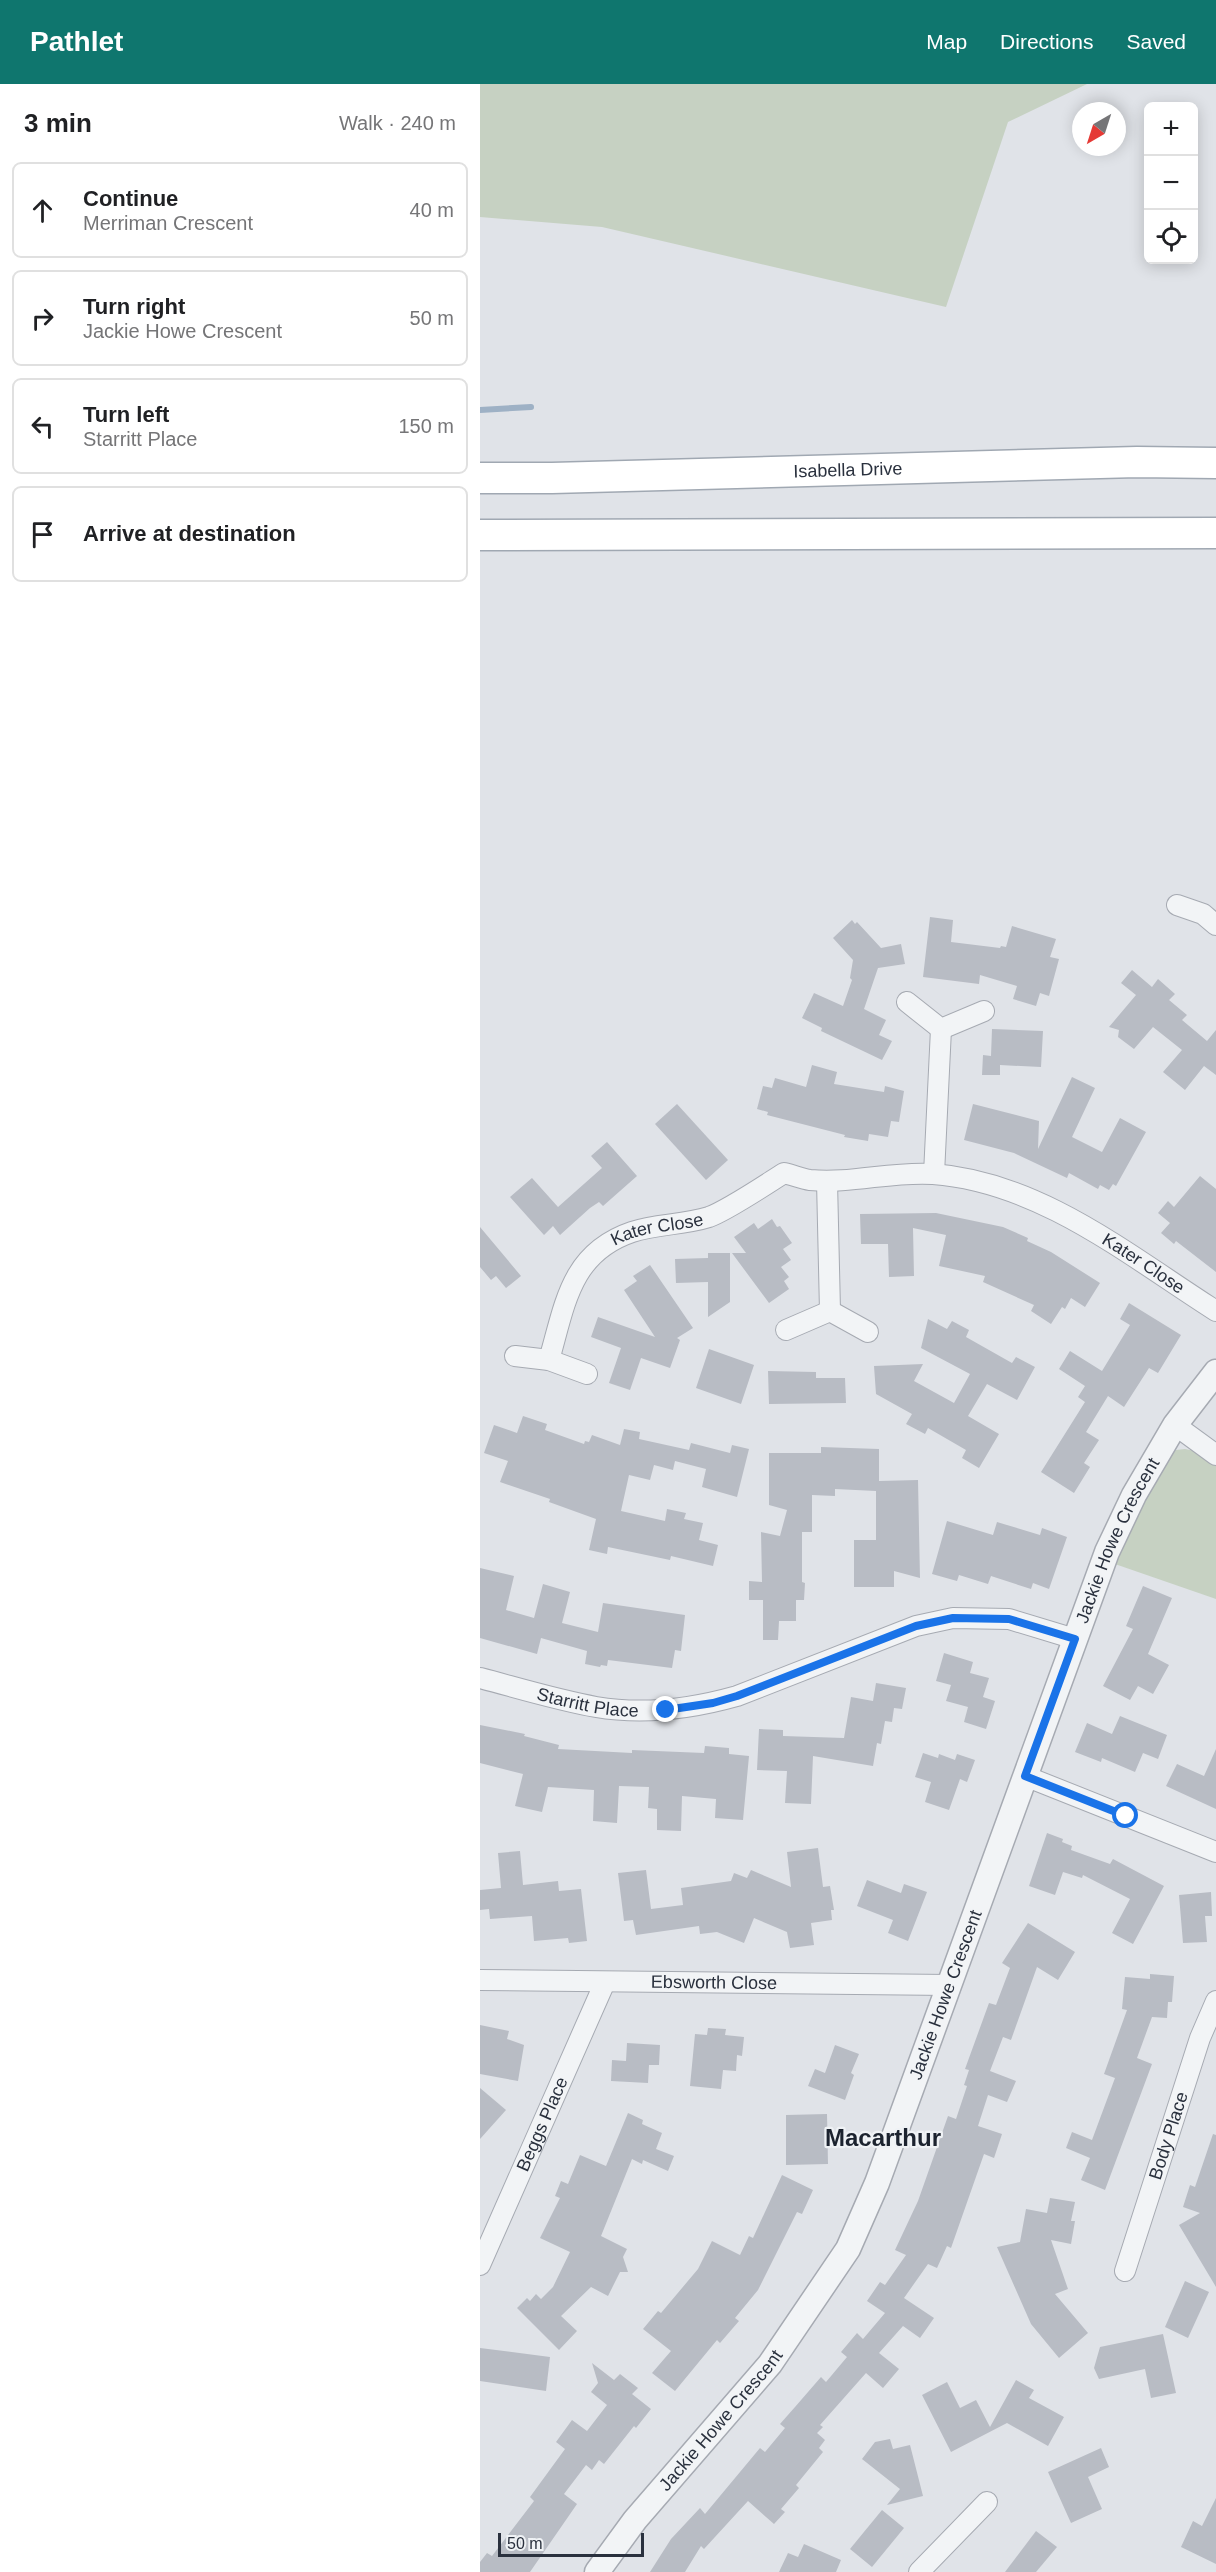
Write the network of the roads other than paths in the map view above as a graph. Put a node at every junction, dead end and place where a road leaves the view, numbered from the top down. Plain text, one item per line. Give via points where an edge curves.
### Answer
1 (1216, 463) edge
2 (480, 478) edge
3 (1216, 533) edge
4 (480, 535) edge
5 (1177, 904) dead end
6 (1216, 925) edge
7 (907, 1002) dead end
8 (984, 1011) dead end
9 (941, 1029) junction
10 (934, 1174) junction
11 (827, 1181) junction
12 (830, 1311) junction
13 (1216, 1311) edge
14 (786, 1330) dead end
15 (868, 1332) dead end
16 (515, 1356) dead end
17 (549, 1360) junction
18 (1216, 1372) edge
19 (587, 1374) dead end
20 (1175, 1425) junction
21 (1216, 1455) edge
22 (1075, 1639) junction
23 (480, 1678) edge
24 (1025, 1776) junction
25 (1216, 1852) edge
26 (480, 1980) edge
27 (605, 1982) junction
28 (949, 1985) junction
29 (1216, 2001) edge
30 (480, 2265) edge
31 (1125, 2271) dead end
32 (987, 2502) dead end
33 (597, 2572) edge
34 (919, 2572) edge

1 - 2 main road, Isabella Drive
3 - 4 main road
5 - 6 street via 1203,914
7 - 9 street
8 - 9 street
9 - 10 street
10 - 11 street, Kater Close
10 - 13 street, Kater Close via 984,1182 1031,1197
11 - 12 street
11 - 17 street, Kater Close via 784,1173 712,1216 633,1232 609,1243 587,1261 571,1284
12 - 14 street
12 - 15 street
16 - 17 street
17 - 19 street
18 - 20 street, Jackie Howe Crescent
20 - 21 street
20 - 22 street, Jackie Howe Crescent via 1134,1495 1107,1552
22 - 23 street, Starritt Place via 1009,1619 953,1618 916,1626 737,1696 666,1710 596,1707
22 - 24 street, Jackie Howe Crescent
24 - 25 street
24 - 28 street, Jackie Howe Crescent
26 - 27 street, Ebsworth Close
27 - 28 street, Ebsworth Close
27 - 30 street, Beggs Place
28 - 33 street, Jackie Howe Crescent via 877,2183 848,2249 770,2364 635,2520
29 - 31 street, Body Place via 1200,2038
32 - 34 street

